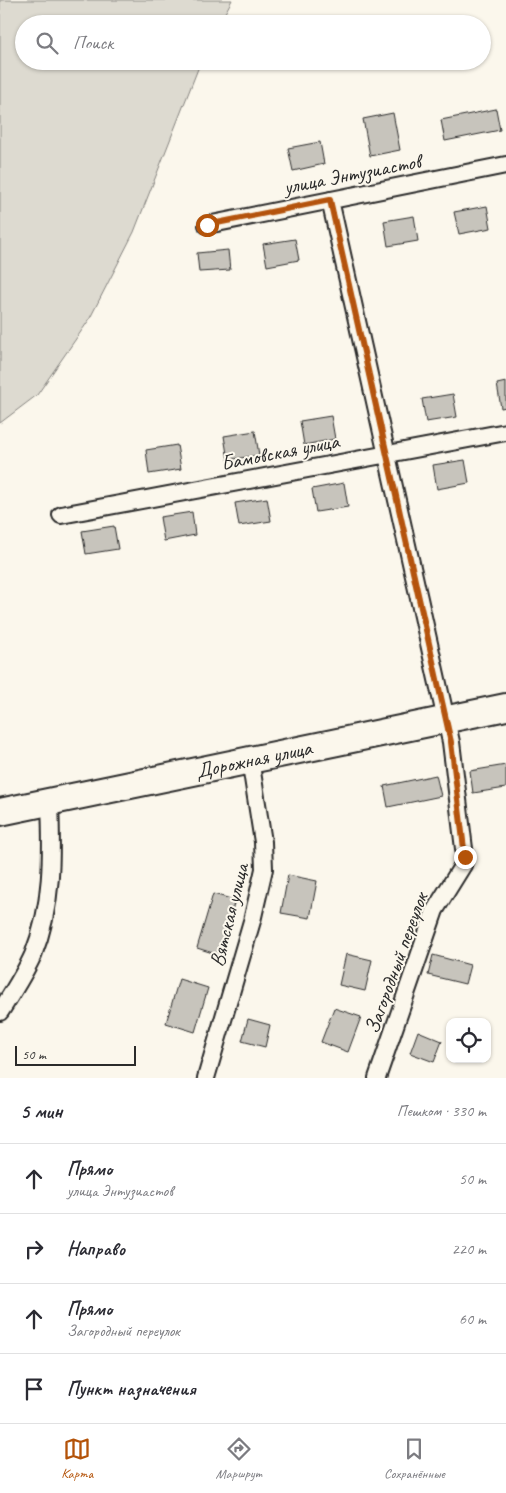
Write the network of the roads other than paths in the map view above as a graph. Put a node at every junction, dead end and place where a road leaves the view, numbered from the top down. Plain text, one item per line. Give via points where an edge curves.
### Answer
1 (506, 165) edge
2 (330, 200) junction
3 (207, 225) dead end
4 (506, 432) edge
5 (386, 454) junction
6 (61, 515) dead end
7 (506, 707) edge
8 (444, 720) junction
9 (250, 759) junction
10 (50, 802) junction
11 (0, 812) edge
12 (0, 1012) edge
13 (206, 1078) edge
14 (377, 1078) edge

1 - 2 street, улица Энтузиастов
2 - 3 street, улица Энтузиастов
2 - 5 street, Загородный переулок
4 - 5 street, Бамовская улица
5 - 6 street, Бамовская улица
5 - 8 street, Загородный переулок
7 - 8 highway, Дорожная улица
8 - 9 highway, Дорожная улица
8 - 14 street, Загородный переулок via 451,742 465,857 435,910
9 - 10 highway, Дорожная улица
9 - 13 street, Вятская улица via 263,842 264,870
10 - 11 highway, Дорожная улица
10 - 12 street via 52,848 46,908 33,954

